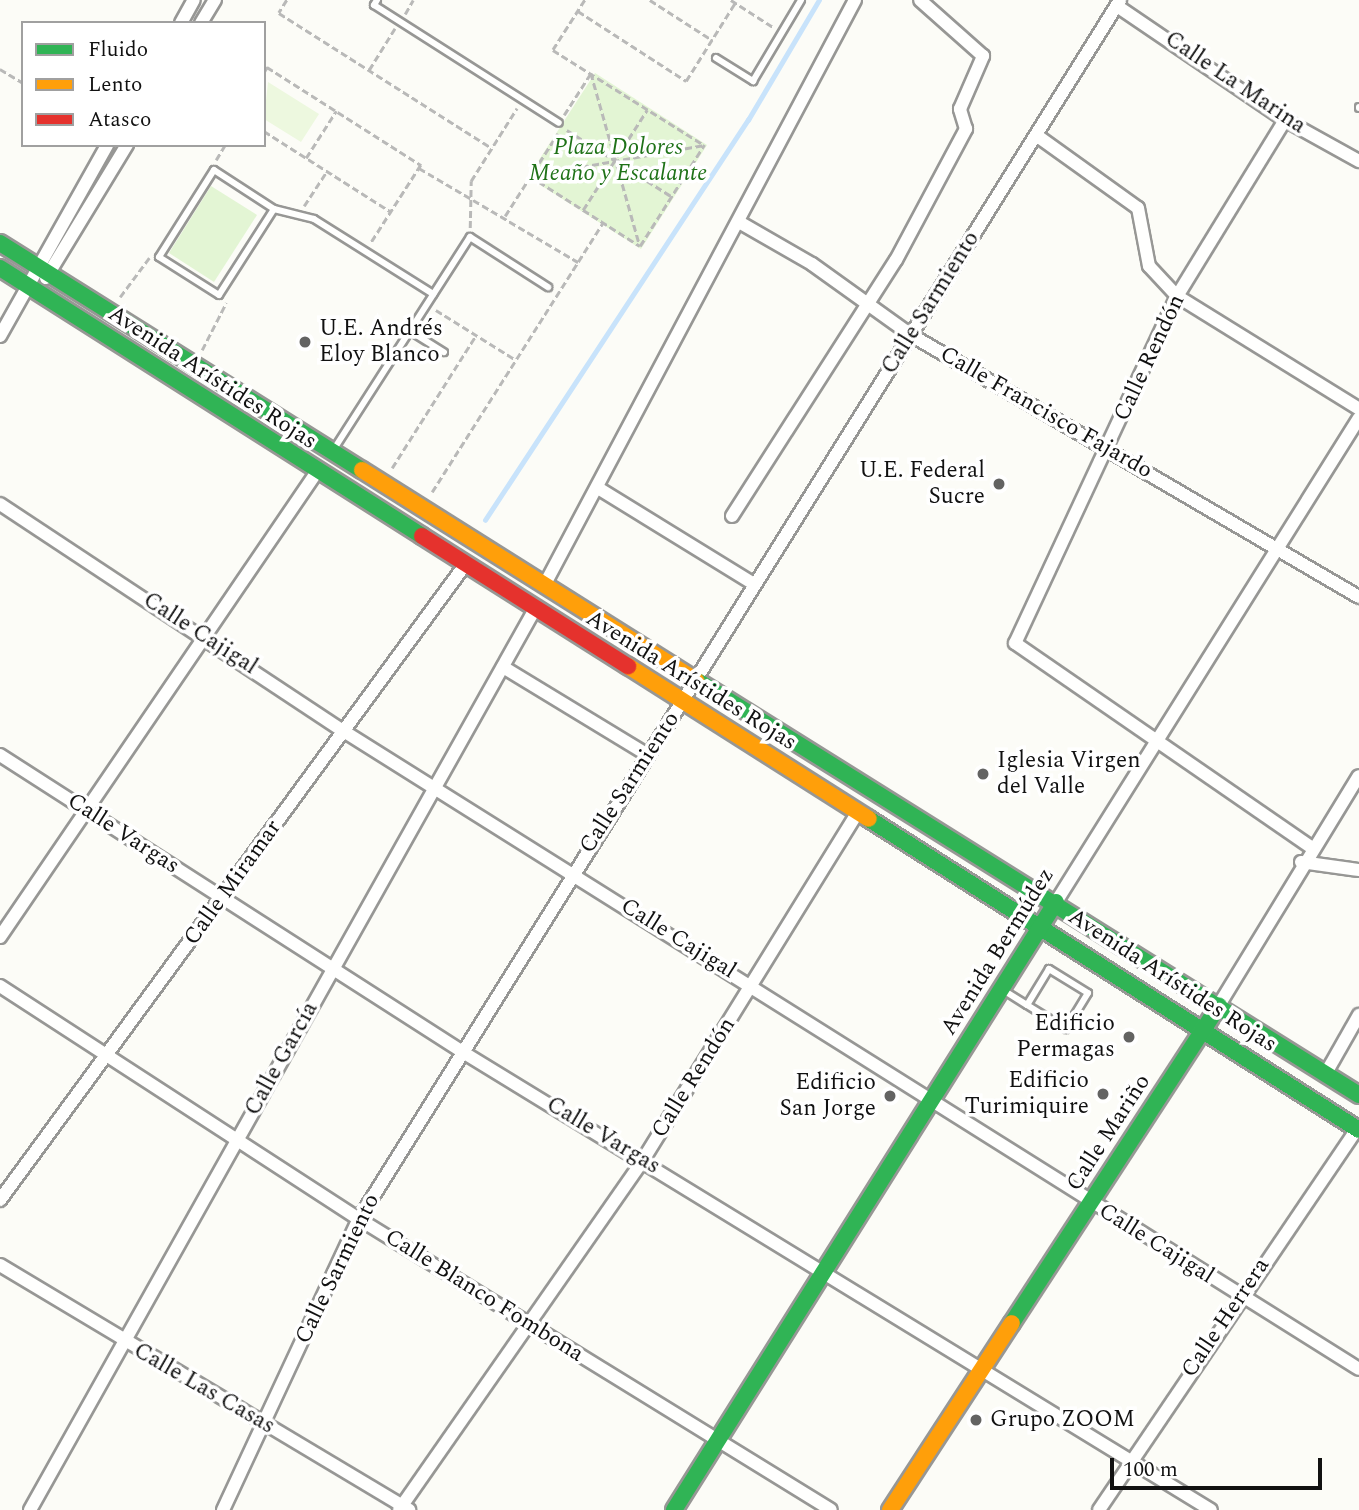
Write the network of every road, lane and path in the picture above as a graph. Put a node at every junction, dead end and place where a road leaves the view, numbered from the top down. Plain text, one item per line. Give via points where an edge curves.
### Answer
1 (194, 0) edge
2 (215, 0) edge
3 (287, 0) edge
4 (377, 0) edge
5 (414, 0) edge
6 (585, 0) edge
7 (650, 0) edge
8 (731, 0) edge
9 (801, 0) edge
10 (855, 0) edge
11 (920, 0) edge
12 (735, 3) junction
13 (1118, 3) edge
14 (578, 11) junction
15 (182, 21) edge
16 (202, 21) edge
17 (400, 21) junction
18 (781, 32) junction
19 (712, 40) junction
20 (716, 58) dead end
21 (0, 69) edge
22 (266, 69) edge
23 (369, 70) junction
24 (591, 73) junction
25 (21, 82) edge
26 (523, 100) junction
27 (648, 110) junction
28 (336, 111) junction
29 (1285, 120) junction
30 (561, 125) junction
31 (266, 132) edge
32 (1036, 135) junction
33 (704, 145) junction
34 (106, 147) edge
35 (126, 147) edge
36 (224, 147) edge
37 (492, 148) junction
38 (306, 158) junction
39 (615, 161) junction
40 (1359, 161) edge
41 (419, 168) junction
42 (214, 170) junction
43 (327, 171) junction
44 (530, 177) junction
45 (469, 193) junction
46 (671, 196) junction
47 (274, 209) junction
48 (583, 210) junction
49 (391, 212) junction
50 (298, 215) junction
51 (505, 216) junction
52 (739, 222) junction
53 (603, 223) junction
54 (470, 237) junction
55 (0, 243) edge
56 (640, 246) junction
57 (365, 251) junction
58 (159, 257) junction
59 (579, 262) junction
60 (0, 268) edge
61 (43, 269) junction
62 (548, 287) dead end
63 (30, 288) junction
64 (219, 295) junction
65 (433, 295) junction
66 (1177, 296) junction
67 (866, 301) junction
68 (427, 304) junction
69 (111, 312) junction
70 (410, 331) junction
71 (476, 335) junction
72 (911, 335) junction
73 (0, 336) edge
74 (444, 352) dead end
75 (516, 360) junction
76 (193, 363) junction
77 (1359, 409) edge
78 (1359, 418) edge
79 (1107, 448) junction
80 (333, 451) junction
81 (316, 473) junction
82 (383, 482) junction
83 (598, 488) junction
84 (0, 505) edge
85 (422, 507) junction
86 (732, 516) dead end
87 (1279, 548) junction
88 (465, 565) junction
89 (545, 584) junction
90 (754, 584) junction
91 (1359, 597) edge
92 (535, 609) junction
93 (207, 637) junction
94 (503, 667) junction
95 (698, 677) junction
96 (682, 702) junction
97 (345, 732) junction
98 (1161, 741) junction
99 (0, 755) edge
100 (648, 755) junction
101 (1359, 776) edge
102 (438, 785) junction
103 (858, 812) junction
104 (89, 813) junction
105 (1311, 846) junction
106 (1301, 862) junction
107 (1359, 870) edge
108 (572, 873) junction
109 (222, 898) junction
110 (1056, 902) junction
111 (1042, 925) junction
112 (0, 937) edge
113 (332, 968) junction
114 (752, 985) junction
115 (0, 986) edge
116 (1002, 989) junction
117 (1027, 1004) junction
118 (1219, 1005) junction
119 (1359, 1015) edge
120 (1205, 1028) junction
121 (461, 1051) junction
122 (108, 1053) junction
123 (1325, 1073) junction
124 (1359, 1095) edge
125 (932, 1099) junction
126 (1358, 1129) edge
127 (237, 1140) junction
128 (643, 1160) junction
129 (0, 1200) edge
130 (1091, 1203) junction
131 (359, 1219) junction
132 (0, 1265) edge
133 (824, 1271) junction
134 (1240, 1296) junction
135 (532, 1325) junction
136 (126, 1343) junction
137 (1357, 1364) edge
138 (982, 1370) junction
139 (264, 1424) junction
140 (718, 1440) junction
141 (1131, 1460) junction
142 (404, 1509) edge
143 (30, 1510) edge
144 (223, 1510) edge
145 (674, 1510) edge
146 (831, 1510) edge
147 (890, 1510) edge
148 (1098, 1510) edge
149 (1211, 1510) edge

1 - 15 street
2 - 16 street
3 - 23 path via 279,13
4 - 17 lane via 374,5
5 - 17 path
6 - 14 path
7 - 19 path
8 - 12 path
9 - 18 lane
10 - 52 street
11 - 67 street via 985,63 960,109 966,129 937,188
12 - 18 path
12 - 19 path
13 - 29 street, Calle La Marina
13 - 32 street, Calle Sarmiento
14 - 19 path via 686,81
14 - 24 path via 553,50
17 - 23 path
17 - 26 lane
18 - 20 lane via 753,81
21 - 25 path
22 - 28 path
23 - 37 path
24 - 27 path
24 - 30 path
24 - 39 path
26 - 30 lane
26 - 37 path
27 - 33 path
27 - 39 path
28 - 38 path
28 - 41 path
29 - 40 street, Calle La Marina
29 - 66 street, Calle Rendón
30 - 39 path
30 - 44 path
31 - 38 path
32 - 66 street via 1138,208 1149,266
32 - 72 street, Calle Sarmiento
33 - 39 path
33 - 46 path
34 - 61 street
35 - 61 street
36 - 42 path
37 - 45 path
38 - 43 path
39 - 44 path
39 - 46 path
39 - 48 path
39 - 56 path
41 - 45 path via 459,194
41 - 49 path
42 - 47 lane
42 - 58 lane
43 - 49 path
43 - 50 path
44 - 48 path
44 - 51 path
45 - 51 path
45 - 54 path
46 - 56 path
47 - 50 lane
47 - 64 lane
48 - 53 path
49 - 57 path
50 - 57 lane
51 - 59 path
52 - 67 street, Calle Francisco Fajardo
52 - 83 street
53 - 56 path
53 - 59 path
54 - 62 lane
54 - 65 lane
55 - 61 main road, Avenida Arístides Rojas
57 - 65 lane
58 - 64 lane
58 - 69 path via 145,258
59 - 75 path
60 - 63 main road, Avenida Arístides Rojas
61 - 63 street
61 - 69 main road, Avenida Arístides Rojas
63 - 73 street
63 - 81 main road, Avenida Arístides Rojas
64 - 76 path via 229,307
65 - 68 lane
66 - 77 street
66 - 79 street, Calle Rendón
67 - 72 street, Calle Francisco Fajardo
67 - 86 street
68 - 70 lane
68 - 71 path
69 - 76 main road, Avenida Arístides Rojas
70 - 74 lane
70 - 80 lane
71 - 75 path
71 - 82 path
72 - 79 street, Calle Francisco Fajardo
72 - 90 street, Calle Sarmiento
75 - 85 path
76 - 80 main road, Avenida Arístides Rojas
78 - 87 street, Avenida Bermúdez
79 - 87 street, Calle Francisco Fajardo
79 - 98 street, Calle Rendón via 1015,643
80 - 82 main road, Avenida Arístides Rojas
81 - 88 main road, Avenida Arístides Rojas
81 - 93 street
82 - 85 main road, Avenida Arístides Rojas
83 - 89 street
83 - 90 street
84 - 93 street, Calle Cajigal
85 - 89 main road, Avenida Arístides Rojas
87 - 91 street, Calle Francisco Fajardo
87 - 98 street, Avenida Bermúdez
88 - 92 main road, Avenida Arístides Rojas
88 - 97 street, Calle Miramar
89 - 95 main road, Avenida Arístides Rojas
90 - 95 street, Calle Sarmiento
92 - 94 street, Calle García
92 - 96 main road, Avenida Arístides Rojas
93 - 97 street, Calle Cajigal
93 - 104 street
94 - 100 street
94 - 102 street, Calle García
95 - 96 street, Calle Sarmiento
95 - 110 main road, Avenida Arístides Rojas
96 - 100 street, Calle Sarmiento
96 - 103 main road, Avenida Arístides Rojas
97 - 102 street, Calle Cajigal
97 - 109 street, Calle Miramar
98 - 105 street
98 - 110 street, Avenida Bermúdez
99 - 104 street, Calle Vargas
100 - 108 street, Calle Sarmiento
101 - 105 street, Calle Mariño
102 - 108 street, Calle Cajigal
102 - 113 street, Calle García
103 - 111 main road, Avenida Arístides Rojas
103 - 114 street, Calle Rendón
104 - 109 street, Calle Vargas
104 - 112 street
105 - 106 street, Calle Mariño
106 - 107 street
106 - 118 street, Calle Mariño
108 - 114 street, Calle Cajigal
108 - 121 street, Calle Sarmiento
109 - 113 street, Calle Vargas
109 - 122 street, Calle Miramar
110 - 111 main road, Avenida Bermúdez
110 - 118 main road, Avenida Arístides Rojas
111 - 116 main road, Avenida Bermúdez
111 - 120 main road, Avenida Arístides Rojas
113 - 121 street, Calle Vargas
113 - 127 street, Calle García
114 - 125 street, Calle Cajigal
114 - 128 street, Calle Rendón
115 - 122 street, Calle Blanco Fombona
116 - 117 lane
116 - 125 main road, Avenida Bermúdez
117 - 117 lane via 1066,1029 1088,993 1049,969
118 - 120 main road, Calle Mariño
118 - 123 main road, Avenida Arístides Rojas
119 - 123 street
120 - 126 main road, Avenida Arístides Rojas
120 - 130 main road, Calle Mariño
121 - 128 street, Calle Vargas
121 - 131 street, Calle Sarmiento
122 - 127 street, Calle Blanco Fombona
122 - 129 street, Calle Miramar
123 - 124 main road, Avenida Arístides Rojas
125 - 130 street, Calle Cajigal
125 - 133 main road, Avenida Bermúdez
126 - 134 street, Calle Herrera
127 - 131 street, Calle Blanco Fombona
127 - 136 street, Calle García
128 - 133 street, Calle Vargas
128 - 135 street, Calle Rendón
130 - 134 street, Calle Cajigal
130 - 138 main road, Calle Mariño
131 - 135 street, Calle Blanco Fombona
131 - 139 street, Calle Sarmiento
132 - 136 street, Calle Las Casas
133 - 138 street, Calle Vargas
133 - 140 main road, Avenida Bermúdez
134 - 137 street, Calle Cajigal
134 - 141 street, Calle Herrera
135 - 140 street, Calle Blanco Fombona
135 - 142 street, Calle Rendón
136 - 139 street, Calle Las Casas
136 - 143 street, Calle García
138 - 141 street, Calle Vargas
138 - 147 main road, Calle Mariño
139 - 142 street, Calle Las Casas
139 - 144 street, Calle Sarmiento
140 - 145 main road, Avenida Bermúdez
140 - 146 street, Calle Blanco Fombona
141 - 148 street, Calle Herrera
141 - 149 street, Calle Vargas

